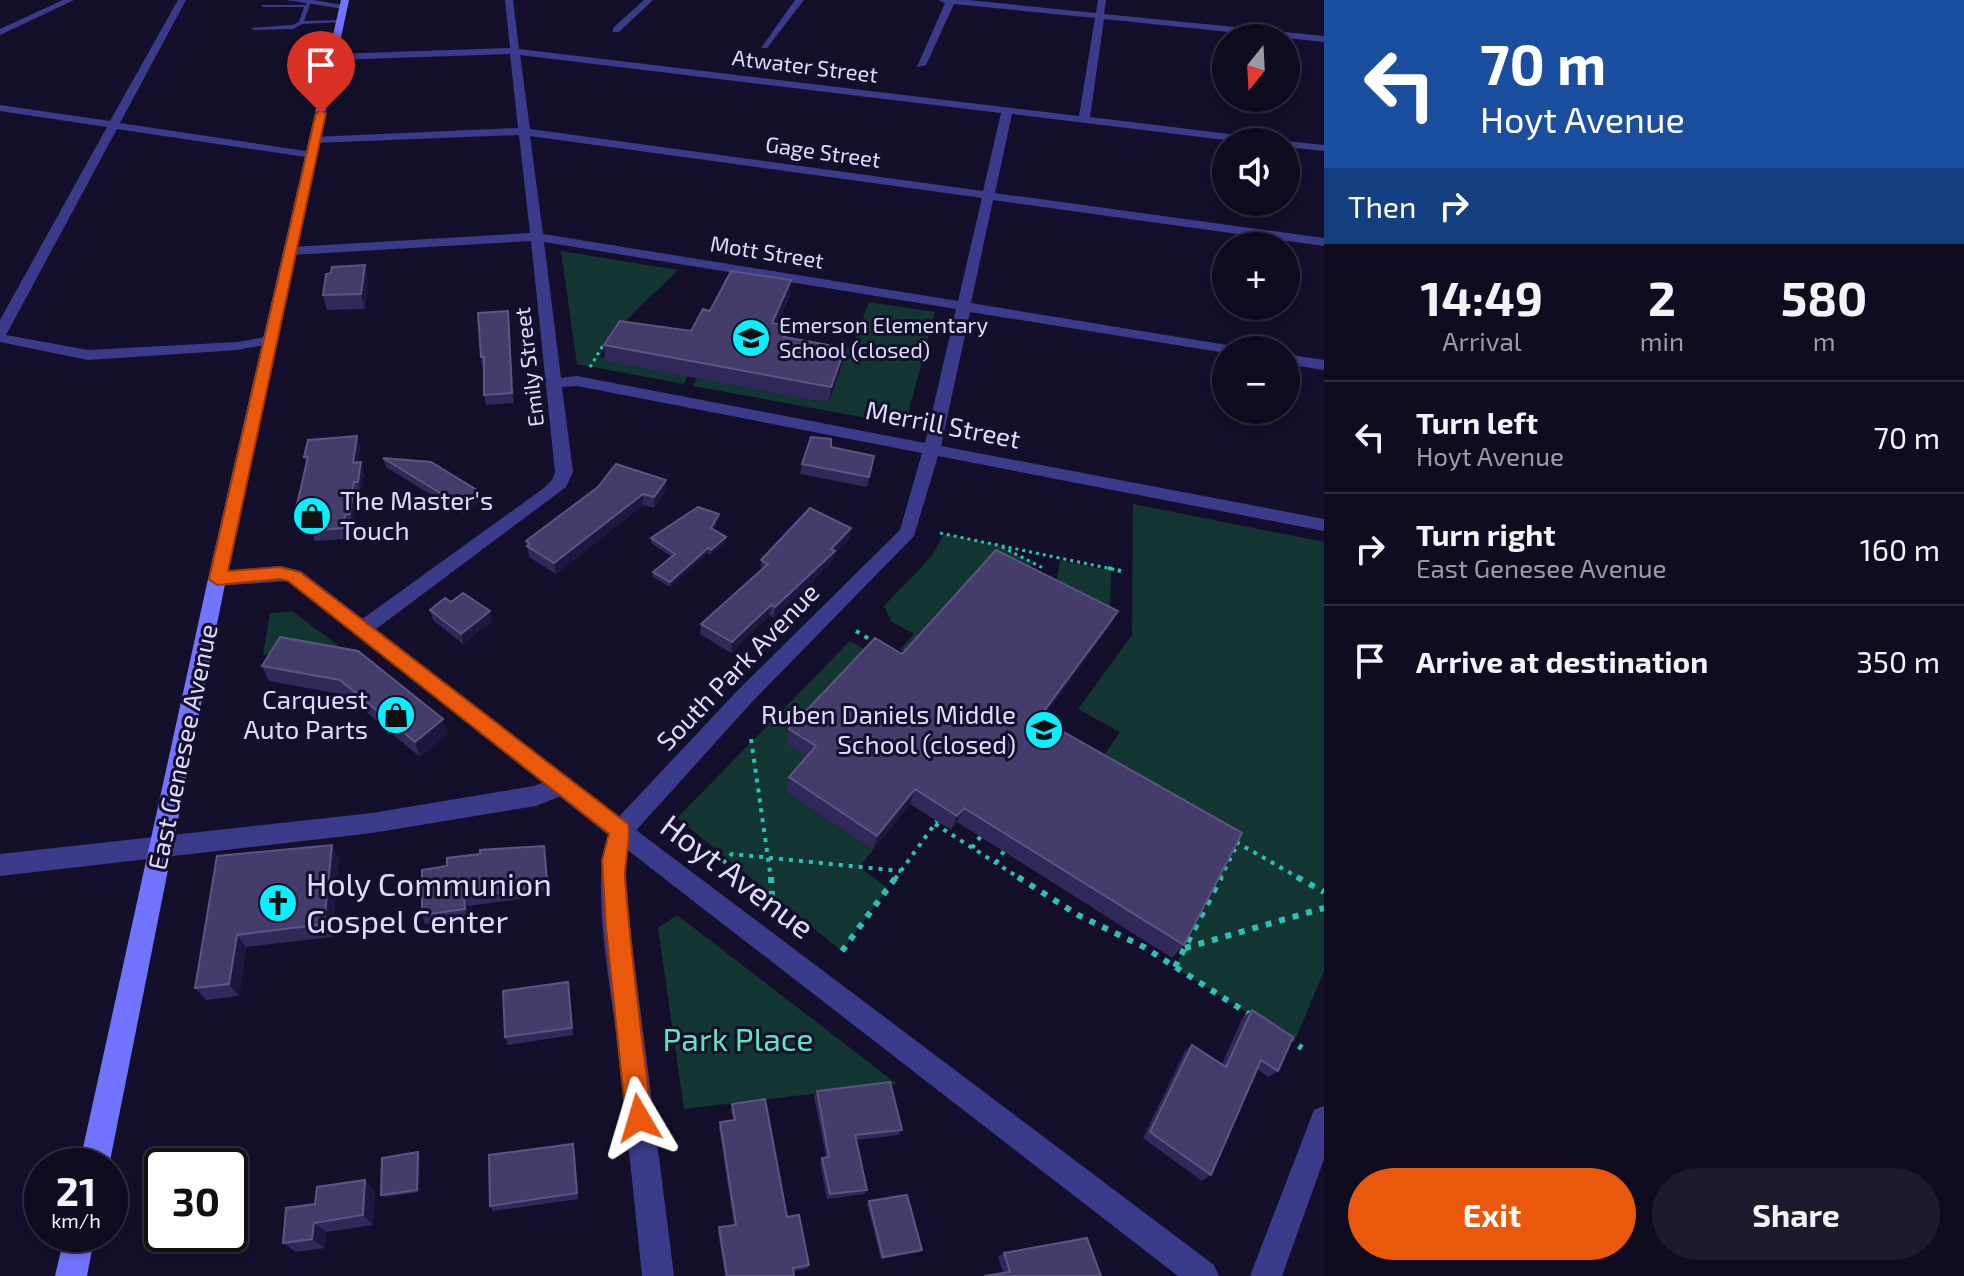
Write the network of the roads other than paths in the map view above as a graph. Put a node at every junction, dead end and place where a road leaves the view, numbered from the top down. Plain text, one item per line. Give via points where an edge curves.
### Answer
1 (70, 0) edge
2 (182, 0) edge
3 (290, 0) edge
4 (509, 0) edge
5 (649, 0) edge
6 (800, 0) edge
7 (942, 0) edge
8 (951, 0) edge
9 (1102, 0) edge
10 (309, 4) junction
11 (263, 6) dead end
12 (341, 6) edge
13 (1099, 16) junction
14 (301, 23) junction
15 (254, 28) dead end
16 (616, 30) dead end
17 (0, 32) edge
18 (1324, 39) edge
19 (764, 46) dead end
20 (515, 51) junction
21 (333, 57) junction
22 (921, 65) dead end
23 (6, 109) edge
24 (1007, 111) junction
25 (0, 117) edge
26 (1084, 121) junction
27 (114, 125) junction
28 (524, 131) junction
29 (1212, 135) edge
30 (1300, 145) edge
31 (313, 148) junction
32 (1324, 148) edge
33 (988, 195) junction
34 (536, 237) junction
35 (1324, 242) edge
36 (291, 251) junction
37 (962, 306) junction
38 (0, 336) edge
39 (271, 340) junction
40 (1212, 347) edge
41 (1300, 361) edge
42 (1324, 365) edge
43 (552, 383) junction
44 (932, 449) junction
45 (1324, 525) edge
46 (217, 579) junction
47 (361, 630) junction
48 (563, 785) junction
49 (620, 831) junction
50 (163, 847) junction
51 (0, 865) edge
52 (1324, 1120) edge
53 (98, 1148) edge
54 (76, 1252) edge
55 (71, 1276) edge
56 (658, 1276) edge
57 (1203, 1276) edge
58 (1266, 1276) edge

1 - 17 street
2 - 27 street
3 - 10 street
4 - 20 street, Emily Street
5 - 16 street
6 - 19 street
7 - 8 street
8 - 13 street
8 - 22 street
9 - 13 street
10 - 11 lane
10 - 12 street
10 - 14 lane
12 - 14 lane
12 - 21 main road, East Genesee Avenue
13 - 18 street
13 - 26 street
14 - 15 lane
20 - 21 street, Atwater Street
20 - 24 street, Atwater Street
20 - 28 street, Emily Street
21 - 31 main road, East Genesee Avenue
23 - 25 street
23 - 27 street, Gage Street
24 - 26 street, Atwater Street
24 - 33 street, South Park Avenue
26 - 29 street, Atwater Street
27 - 31 street, Gage Street
27 - 38 street
28 - 31 street, Gage Street
28 - 33 street, Gage Street
28 - 34 street, Emily Street
30 - 32 street
31 - 36 main road, East Genesee Avenue
33 - 35 street, Gage Street
33 - 37 street, South Park Avenue
34 - 36 street, Mott Street
34 - 37 street, Mott Street
34 - 43 street, Emily Street
36 - 39 main road, East Genesee Avenue
37 - 40 street, Mott Street
37 - 44 street, South Park Avenue
38 - 39 street via 88,355
39 - 46 main road, East Genesee Avenue
41 - 42 street
43 - 44 street, Merrill Street via 577,381
43 - 47 street, Emily Street via 564,472 560,483
44 - 45 street, Merrill Street
44 - 49 street, South Park Avenue via 900,544 744,697
46 - 47 street, Hoyt Avenue via 294,576
46 - 50 main road, East Genesee Avenue
47 - 48 street, Hoyt Avenue
48 - 49 street, Hoyt Avenue
48 - 50 street via 536,796 372,823
49 - 56 street via 613,860 617,928
49 - 57 street, Hoyt Avenue
50 - 51 street
50 - 53 main road, East Genesee Avenue
52 - 58 street
54 - 55 main road

